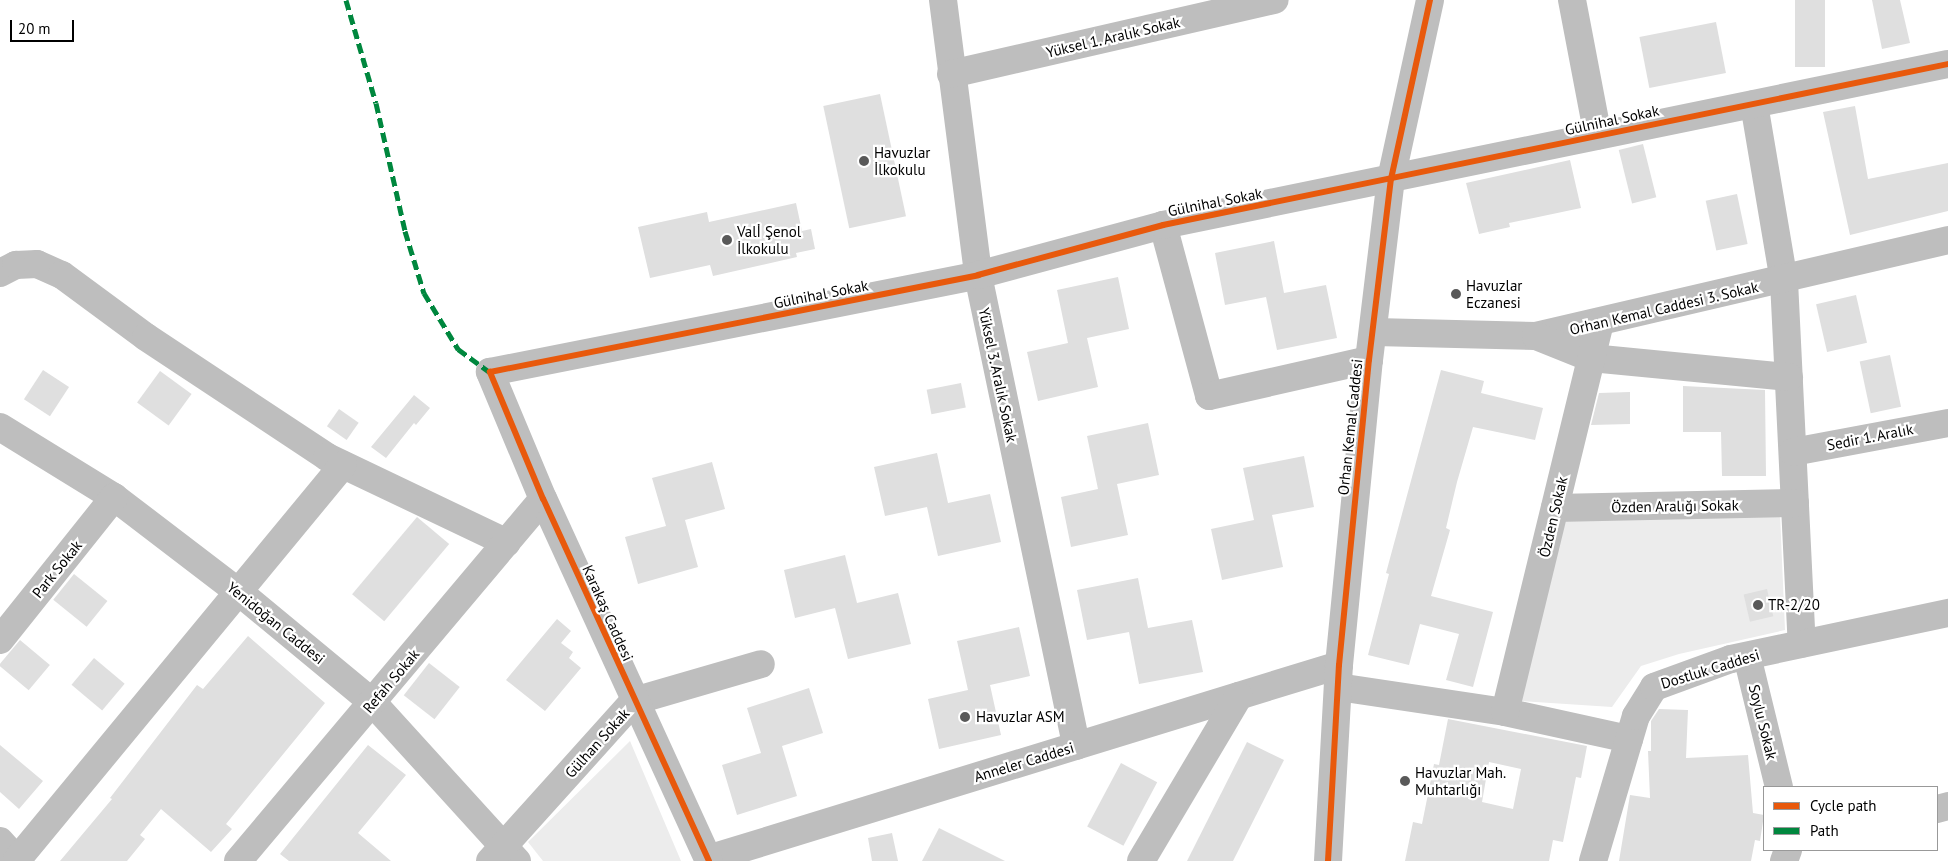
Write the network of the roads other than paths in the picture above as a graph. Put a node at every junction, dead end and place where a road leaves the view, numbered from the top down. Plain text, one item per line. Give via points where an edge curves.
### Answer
1 (943, 0) edge
2 (1275, 0) edge
3 (1430, 0) edge
4 (1572, 0) edge
5 (1948, 64) edge
6 (951, 74) junction
7 (1754, 104) junction
8 (1598, 136) junction
9 (1391, 179) junction
10 (1163, 225) junction
11 (1948, 240) edge
12 (0, 273) edge
13 (978, 275) junction
14 (1784, 281) junction
15 (1600, 322) junction
16 (1374, 332) junction
17 (1536, 336) junction
18 (1591, 358) junction
19 (1369, 360) junction
20 (490, 372) joint
21 (1789, 378) junction
22 (1948, 423) edge
23 (0, 427) edge
24 (1793, 452) junction
25 (343, 465) junction
26 (114, 497) junction
27 (543, 499) junction
28 (1795, 503) junction
29 (1556, 508) junction
30 (507, 543) junction
31 (240, 592) junction
32 (1948, 613) edge
33 (0, 640) edge
34 (1802, 644) junction
35 (1747, 656) junction
36 (761, 664) dead end
37 (1339, 676) junction
38 (1239, 696) junction
39 (634, 701) junction
40 (374, 703) junction
41 (1505, 712) junction
42 (1629, 739) junction
43 (1076, 746) junction
44 (1780, 786) edge
45 (12, 854) edge
46 (504, 856) edge
47 (708, 860) edge
48 (238, 861) edge
49 (1141, 861) edge
50 (1328, 861) edge
51 (1593, 861) edge

1 - 6 street, Yüksel 3. Aralık Sokak
2 - 6 street, Yüksel 1. Aralık Sokak
3 - 9 street, Orhan Kemal Caddesi
4 - 8 street
5 - 7 street, Gülnihal Sokak
6 - 13 street, Yüksel 3. Aralık Sokak
7 - 8 street, Gülnihal Sokak
7 - 14 street
8 - 9 street, Gülnihal Sokak
9 - 10 street, Gülnihal Sokak
9 - 16 street, Orhan Kemal Caddesi
10 - 13 street, Gülnihal Sokak
10 - 19 street via 1209,396
11 - 14 street, Orhan Kemal Caddesi 3. Sokak
12 - 25 street via 16,265 37,264 62,275 146,337
13 - 20 street, Gülnihal Sokak
13 - 43 street, Yüksel 3. Aralık Sokak
14 - 15 street, Orhan Kemal Caddesi 3. Sokak
14 - 21 street
15 - 17 street, Orhan Kemal Caddesi 3. Sokak
15 - 18 street, Özden Sokak
16 - 17 street, Orhan Kemal Caddesi 3. Sokak
16 - 19 street, Orhan Kemal Caddesi
17 - 18 street
18 - 21 street
18 - 29 street, Özden Sokak
19 - 37 street, Orhan Kemal Caddesi
20 - 27 street, Karakaş Caddesi
21 - 24 street
22 - 24 street, Sedir 1. Aralık
23 - 26 street, Yenidoğan Caddesi
24 - 28 street
25 - 30 street
25 - 31 street
26 - 31 street, Yenidoğan Caddesi
26 - 33 street, Park Sokak
27 - 30 street, Refah Sokak
27 - 39 street, Karakaş Caddesi
28 - 29 street, Özden Aralığı Sokak
28 - 34 street
29 - 41 street, Özden Sokak
30 - 40 street, Refah Sokak
31 - 40 street, Yenidoğan Caddesi
31 - 45 street
32 - 34 street, Dostluk Caddesi
34 - 35 street, Dostluk Caddesi
35 - 42 street, Dostluk Caddesi via 1654,687 1636,716
35 - 44 street, Soylu Sokak
36 - 39 street, Gülhan Sokak
37 - 38 street, Anneler Caddesi
37 - 41 street
37 - 50 street, Orhan Kemal Caddesi
38 - 43 street, Anneler Caddesi
38 - 49 street
39 - 46 street, Gülhan Sokak
39 - 47 street, Karakaş Caddesi
40 - 46 street, Yenidoğan Caddesi
40 - 48 street, Refah Sokak
41 - 42 street
42 - 51 street, Dostluk Caddesi
43 - 47 street, Anneler Caddesi

